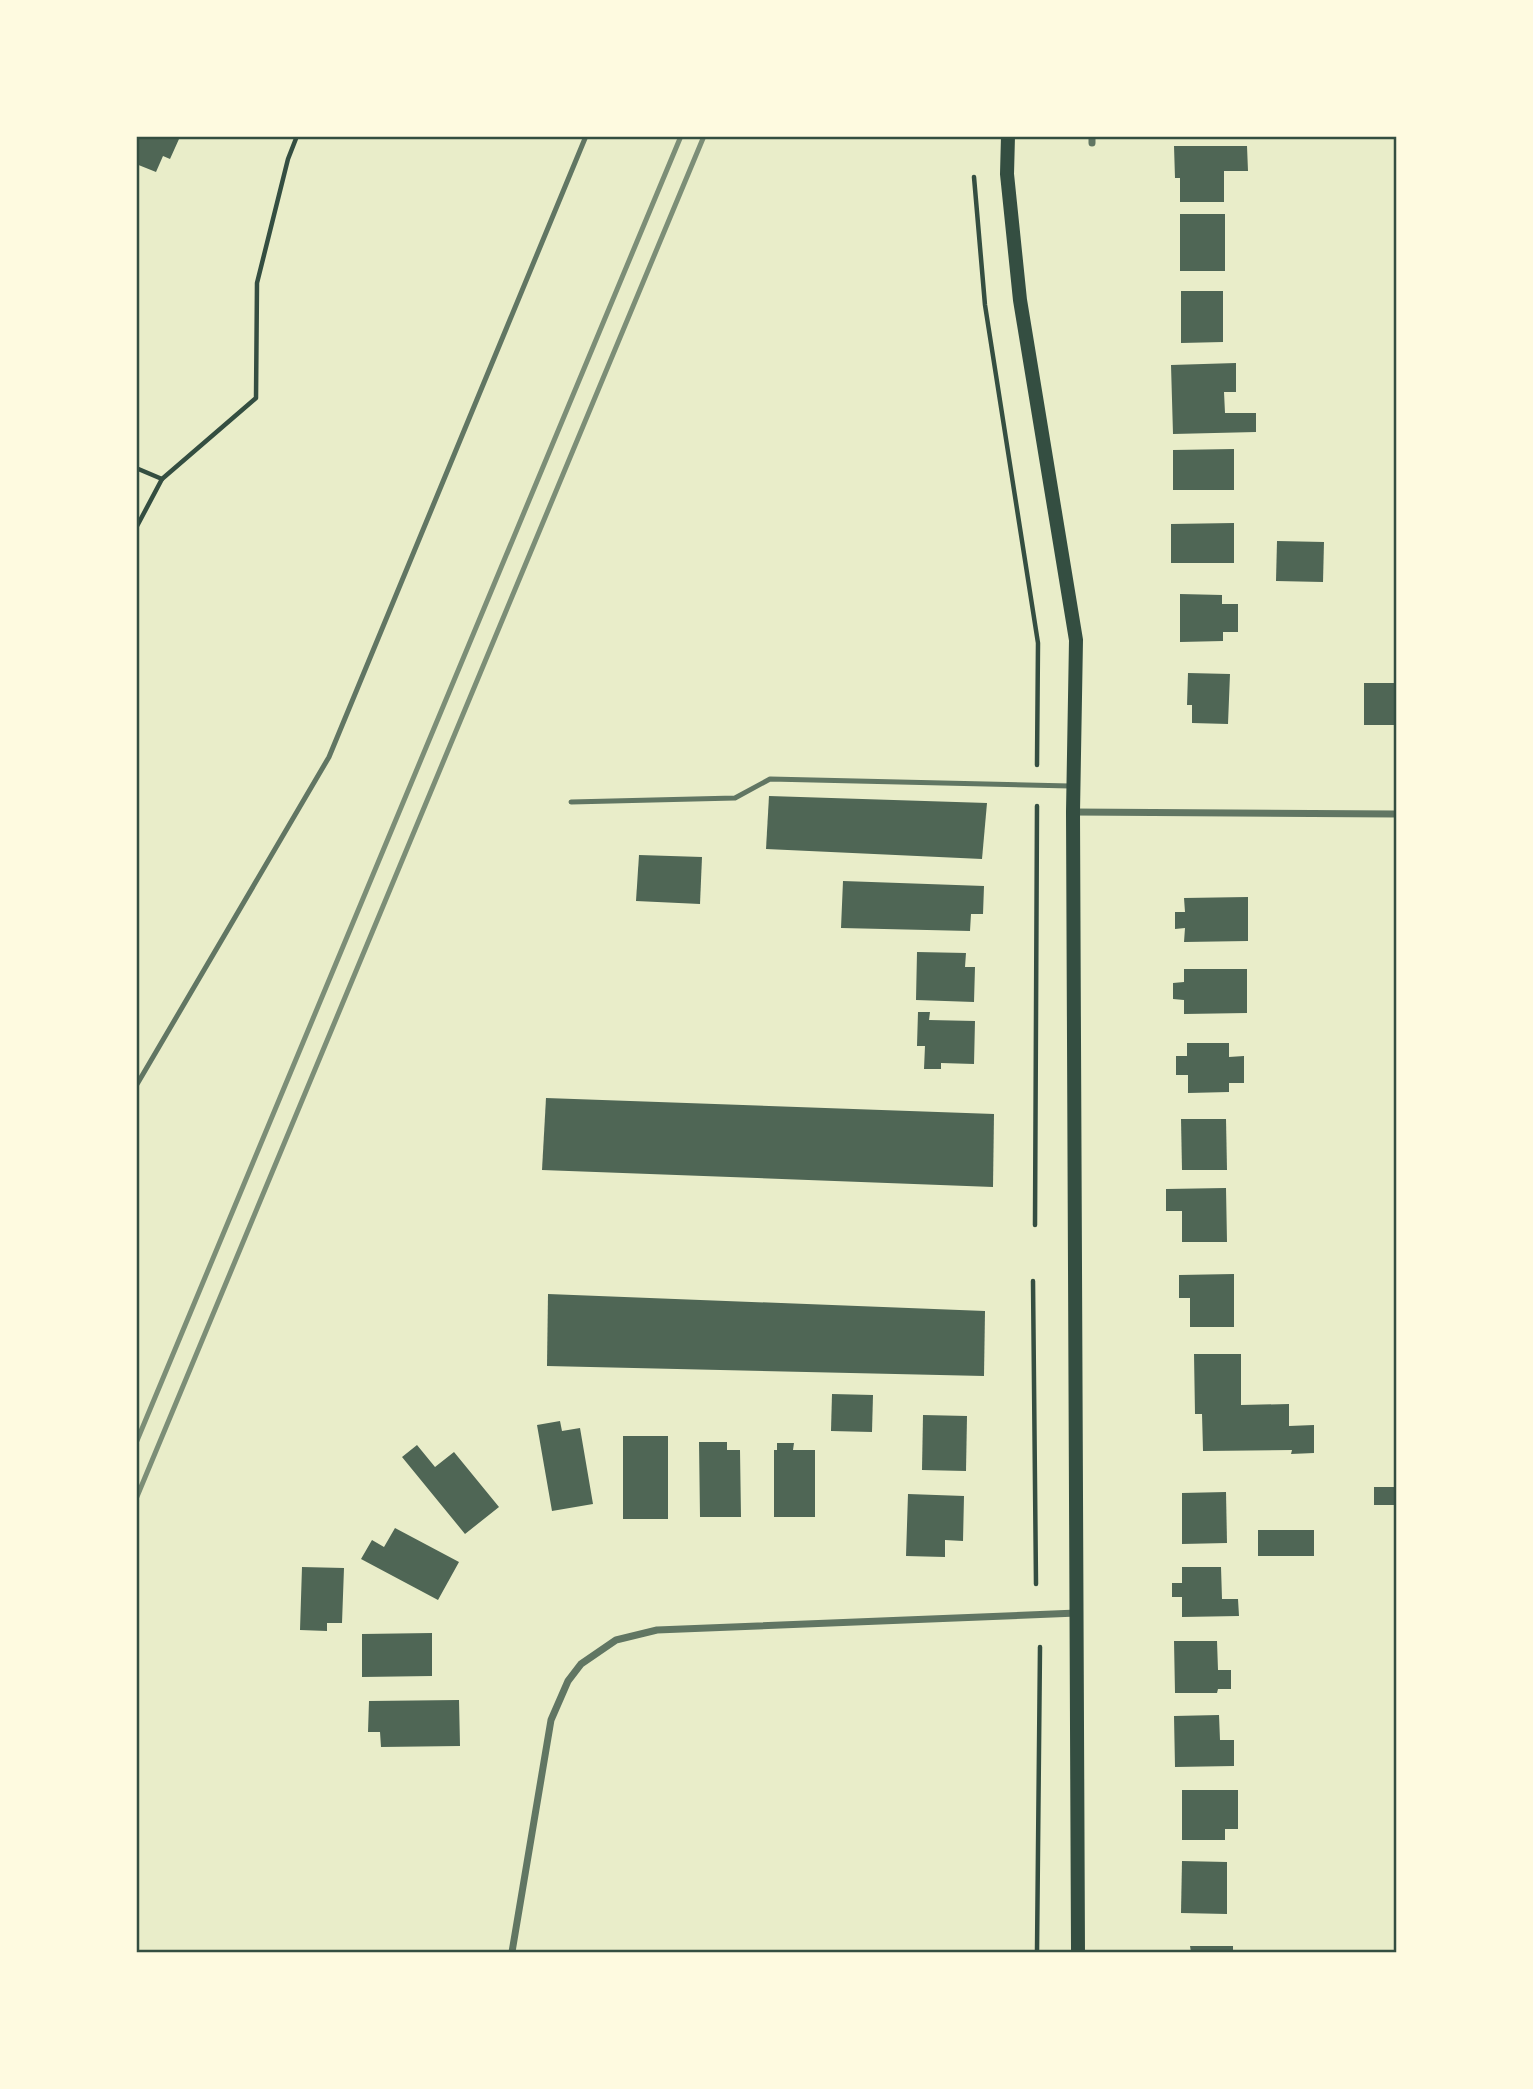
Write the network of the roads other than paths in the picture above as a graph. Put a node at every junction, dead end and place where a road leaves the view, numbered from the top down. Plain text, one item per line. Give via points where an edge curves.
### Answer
1 (586, 136) edge
2 (1008, 136) edge
3 (1074, 786) junction
4 (571, 802) dead end
5 (1073, 812) junction
6 (1396, 814) edge
7 (136, 1086) edge
8 (1077, 1613) junction
9 (512, 1952) edge
10 (1078, 1952) edge

1 - 7 lane via 328,757
2 - 3 main road via 1007,174 1020,300 1076,640
3 - 4 lane via 770,779 736,797
3 - 5 main road
5 - 6 street
5 - 8 main road
8 - 9 street via 657,1630 616,1640 574,1672 551,1720
8 - 10 main road

